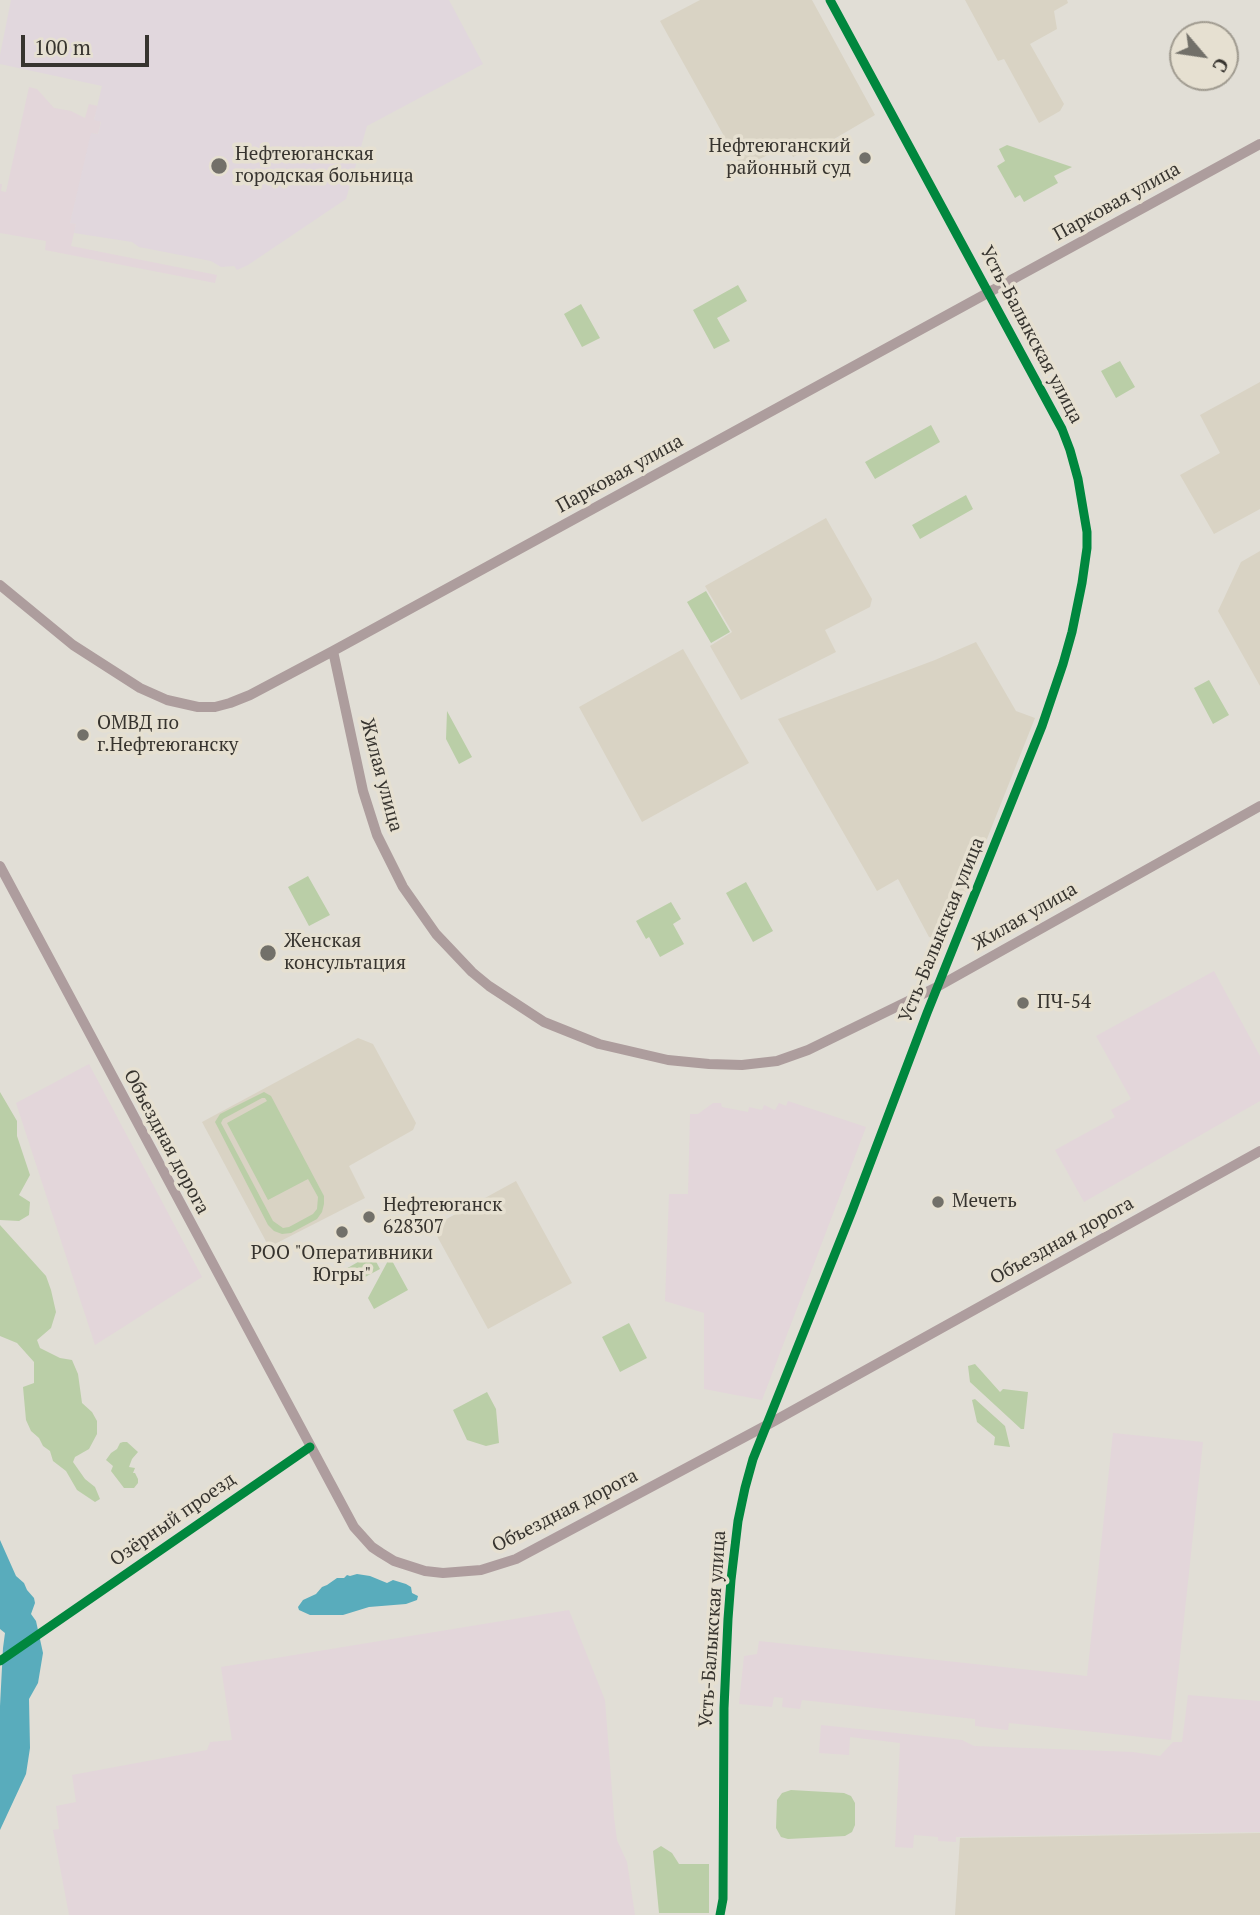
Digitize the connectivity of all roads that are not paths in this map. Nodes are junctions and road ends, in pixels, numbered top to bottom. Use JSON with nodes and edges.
{"nodes":[{"id":1,"x":830,"y":0,"type":"edge"},
{"id":2,"x":1260,"y":144,"type":"edge"},
{"id":3,"x":990,"y":293,"type":"junction"},
{"id":4,"x":0,"y":585,"type":"edge"},
{"id":5,"x":333,"y":651,"type":"junction"},
{"id":6,"x":1260,"y":806,"type":"edge"},
{"id":7,"x":0,"y":866,"type":"edge"},
{"id":8,"x":937,"y":987,"type":"junction"},
{"id":9,"x":1260,"y":1151,"type":"edge"},
{"id":10,"x":766,"y":1425,"type":"junction"},
{"id":11,"x":310,"y":1447,"type":"junction"},
{"id":12,"x":0,"y":1661,"type":"edge"},
{"id":13,"x":720,"y":1915,"type":"edge"}],
"edges":[{"from":1,"to":3,"type":"street","name":"Усть-Балыкская улица"},
{"from":2,"to":3,"type":"main road","name":"Парковая улица"},
{"from":3,"to":5,"type":"main road","name":"Парковая улица"},
{"from":3,"to":8,"type":"street","name":"Усть-Балыкская улица"},
{"from":4,"to":5,"type":"main road","name":"Парковая улица"},
{"from":5,"to":8,"type":"main road","name":"Жилая улица"},
{"from":6,"to":8,"type":"main road","name":"Жилая улица"},
{"from":7,"to":11,"type":"main road","name":"Объездная дорога"},
{"from":8,"to":10,"type":"street","name":"Усть-Балыкская улица"},
{"from":9,"to":10,"type":"main road","name":"Объездная дорога"},
{"from":10,"to":11,"type":"main road","name":"Объездная дорога"},
{"from":10,"to":13,"type":"street","name":"Усть-Балыкская улица"},
{"from":11,"to":12,"type":"street","name":"Озёрный проезд"}]}
